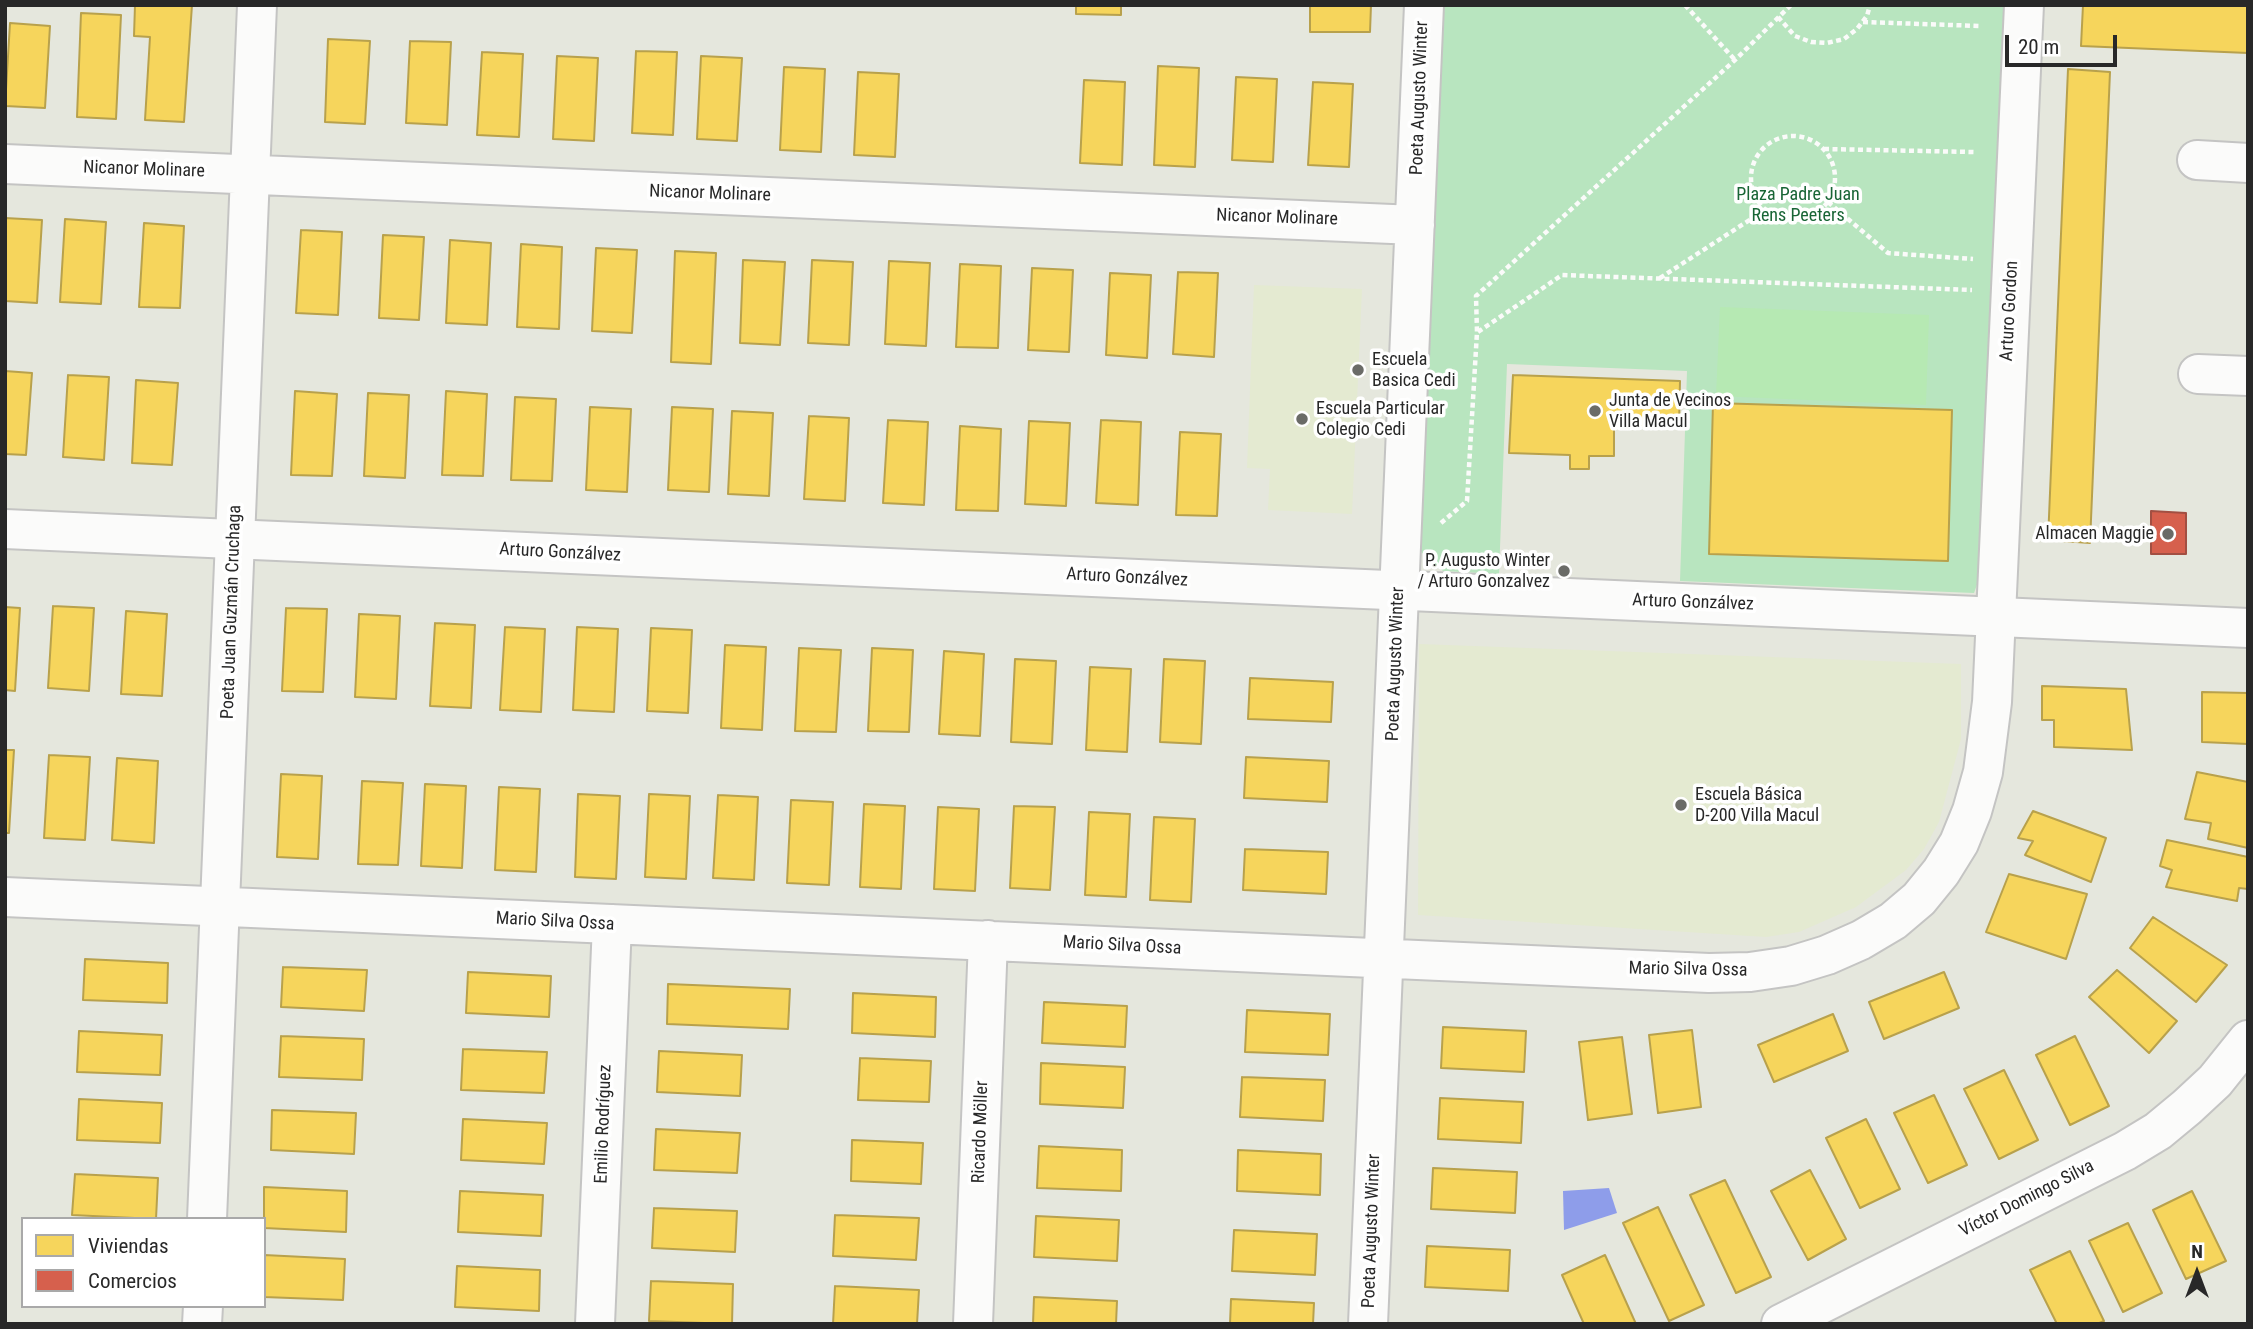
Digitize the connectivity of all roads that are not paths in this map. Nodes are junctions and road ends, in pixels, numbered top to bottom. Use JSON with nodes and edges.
{"nodes":[{"id":1,"x":257,"y":5,"type":"edge"},
{"id":2,"x":1424,"y":5,"type":"edge"},
{"id":3,"x":2024,"y":5,"type":"edge"},
{"id":4,"x":2197,"y":160,"type":"dead end"},
{"id":5,"x":2248,"y":163,"type":"edge"},
{"id":6,"x":5,"y":164,"type":"edge"},
{"id":7,"x":250,"y":174,"type":"junction"},
{"id":8,"x":1415,"y":225,"type":"junction"},
{"id":9,"x":2198,"y":374,"type":"dead end"},
{"id":10,"x":2248,"y":376,"type":"edge"},
{"id":11,"x":5,"y":529,"type":"edge"},
{"id":12,"x":234,"y":539,"type":"junction"},
{"id":13,"x":1399,"y":590,"type":"junction"},
{"id":14,"x":1996,"y":616,"type":"junction"},
{"id":15,"x":2248,"y":628,"type":"edge"},
{"id":16,"x":5,"y":897,"type":"edge"},
{"id":17,"x":221,"y":907,"type":"junction"},
{"id":18,"x":612,"y":924,"type":"junction"},
{"id":19,"x":988,"y":940,"type":"junction"},
{"id":20,"x":1384,"y":958,"type":"junction"},
{"id":21,"x":2248,"y":1040,"type":"edge"},
{"id":22,"x":207,"y":1217,"type":"edge"},
{"id":23,"x":596,"y":1324,"type":"edge"},
{"id":24,"x":974,"y":1324,"type":"edge"},
{"id":25,"x":1368,"y":1324,"type":"edge"},
{"id":26,"x":1781,"y":1324,"type":"edge"}],
"edges":[{"from":1,"to":7,"type":"street","name":"Poeta Juan Guzmán Cruchaga"},
{"from":2,"to":8,"type":"street","name":"Poeta Augusto Winter"},
{"from":3,"to":14,"type":"street","name":"Arturo Gordon"},
{"from":4,"to":5,"type":"street"},
{"from":6,"to":7,"type":"street","name":"Nicanor Molinare"},
{"from":7,"to":8,"type":"street","name":"Nicanor Molinare"},
{"from":7,"to":12,"type":"street","name":"Poeta Juan Guzmán Cruchaga"},
{"from":8,"to":13,"type":"street","name":"Poeta Augusto Winter"},
{"from":9,"to":10,"type":"street"},
{"from":11,"to":12,"type":"street","name":"Arturo Gonzálvez"},
{"from":12,"to":13,"type":"street","name":"Arturo Gonzálvez"},
{"from":12,"to":17,"type":"street","name":"Poeta Juan Guzmán Cruchaga"},
{"from":13,"to":14,"type":"street","name":"Arturo Gonzálvez"},
{"from":13,"to":20,"type":"street","name":"Poeta Augusto Winter"},
{"from":14,"to":15,"type":"street","name":"Arturo Gonzálvez"},
{"from":14,"to":20,"type":"street","name":"Mario Silva Ossa"},
{"from":16,"to":17,"type":"street","name":"Mario Silva Ossa"},
{"from":17,"to":18,"type":"street","name":"Mario Silva Ossa"},
{"from":17,"to":22,"type":"street","name":"Poeta Juan Guzmán Cruchaga"},
{"from":18,"to":19,"type":"street","name":"Mario Silva Ossa"},
{"from":18,"to":23,"type":"street","name":"Emilio Rodríguez"},
{"from":19,"to":20,"type":"street","name":"Mario Silva Ossa"},
{"from":19,"to":24,"type":"street","name":"Ricardo Möller"},
{"from":20,"to":25,"type":"street","name":"Poeta Augusto Winter"},
{"from":21,"to":26,"type":"street","name":"Víctor Domingo Silva"}]}
